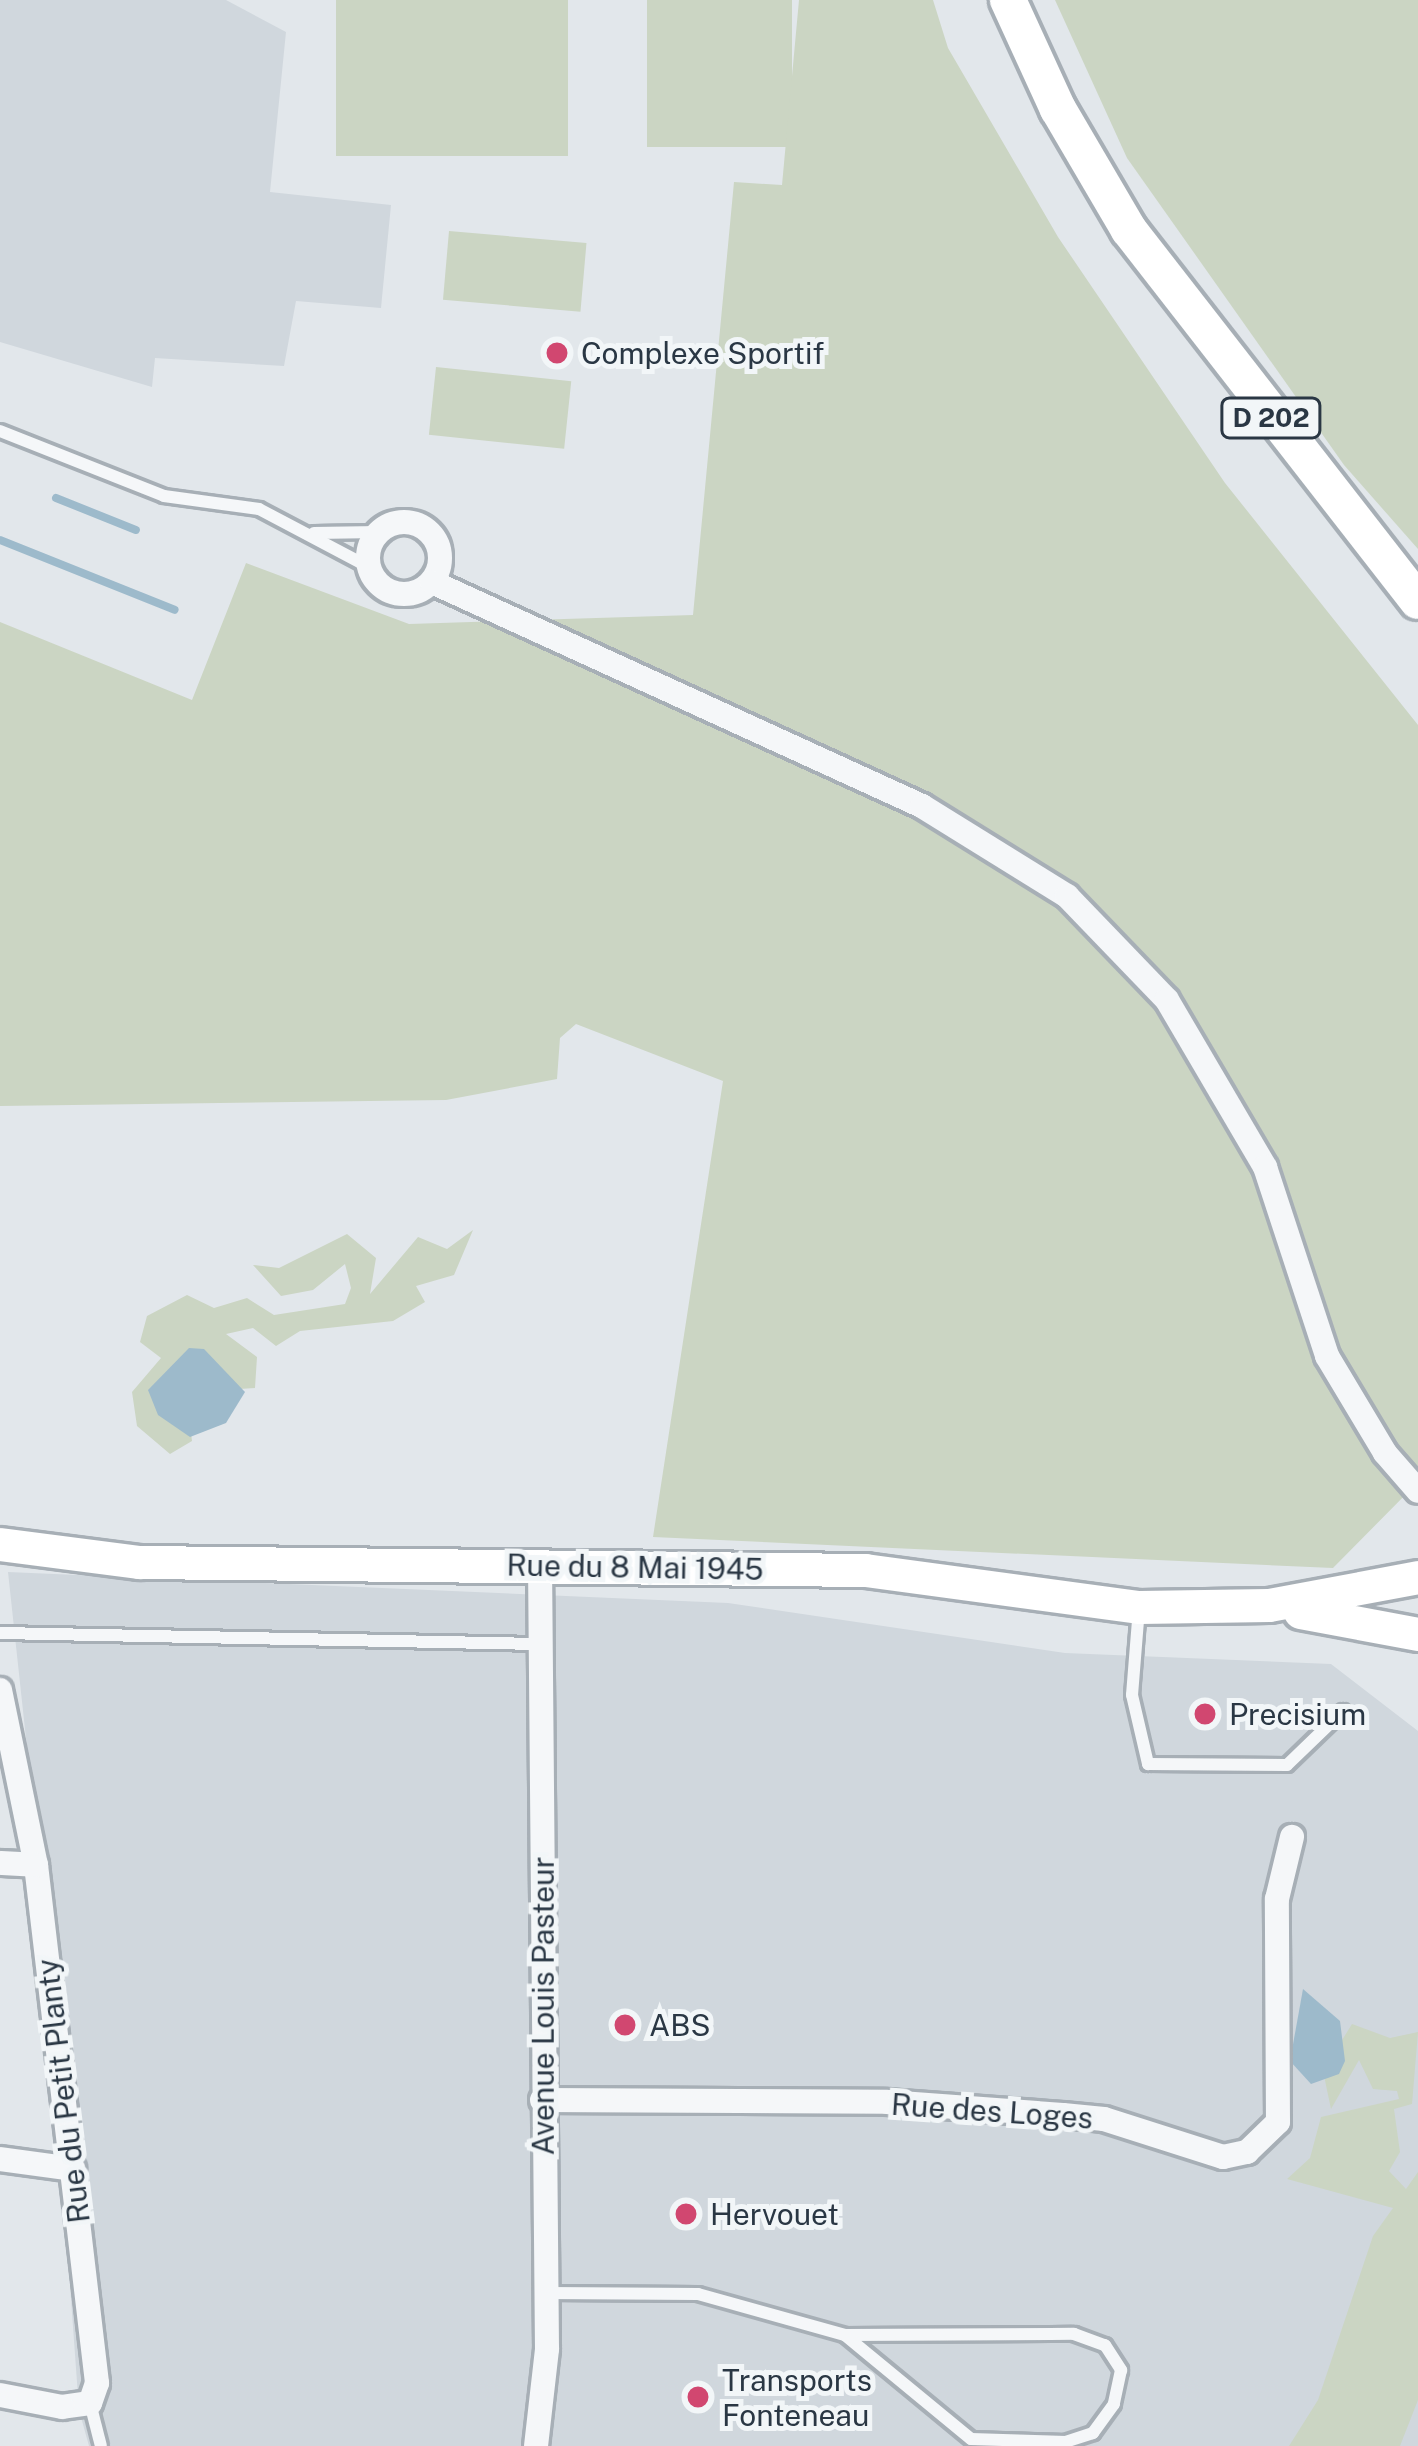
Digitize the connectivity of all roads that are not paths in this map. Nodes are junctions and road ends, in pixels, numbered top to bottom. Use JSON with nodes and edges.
{"nodes":[{"id":1,"x":1008,"y":0,"type":"edge"},
{"id":2,"x":0,"y":431,"type":"edge"},
{"id":3,"x":379,"y":532,"type":"junction"},
{"id":4,"x":314,"y":533,"type":"junction"},
{"id":5,"x":369,"y":567,"type":"junction"},
{"id":6,"x":432,"y":582,"type":"junction"},
{"id":7,"x":1418,"y":601,"type":"edge"},
{"id":8,"x":1418,"y":1491,"type":"edge"},
{"id":9,"x":0,"y":1544,"type":"edge"},
{"id":10,"x":540,"y":1565,"type":"junction"},
{"id":11,"x":1418,"y":1577,"type":"edge"},
{"id":12,"x":1269,"y":1605,"type":"junction"},
{"id":13,"x":1139,"y":1607,"type":"junction"},
{"id":14,"x":0,"y":1633,"type":"edge"},
{"id":15,"x":1418,"y":1634,"type":"edge"},
{"id":16,"x":541,"y":1644,"type":"junction"},
{"id":17,"x":0,"y":1690,"type":"edge"},
{"id":18,"x":1343,"y":1711,"type":"dead end"},
{"id":19,"x":1292,"y":1837,"type":"dead end"},
{"id":20,"x":0,"y":1863,"type":"edge"},
{"id":21,"x":36,"y":1865,"type":"junction"},
{"id":22,"x":542,"y":2100,"type":"junction"},
{"id":23,"x":0,"y":2159,"type":"edge"},
{"id":24,"x":73,"y":2168,"type":"junction"},
{"id":25,"x":547,"y":2293,"type":"junction"},
{"id":26,"x":845,"y":2335,"type":"junction"},
{"id":27,"x":0,"y":2395,"type":"edge"},
{"id":28,"x":90,"y":2403,"type":"junction"},
{"id":29,"x":101,"y":2446,"type":"edge"},
{"id":30,"x":536,"y":2446,"type":"edge"}],
"edges":[{"from":1,"to":7,"type":"main road","number":"D 202"},
{"from":2,"to":4,"type":"lane"},
{"from":3,"to":4,"type":"lane"},
{"from":3,"to":5,"type":"street"},
{"from":3,"to":6,"type":"street"},
{"from":4,"to":5,"type":"lane"},
{"from":5,"to":6,"type":"street"},
{"from":6,"to":8,"type":"street"},
{"from":9,"to":10,"type":"main road","name":"Rue du 8 Mai 1945"},
{"from":10,"to":13,"type":"main road","name":"Rue du 8 Mai 1945"},
{"from":10,"to":16,"type":"street","name":"Avenue Louis Pasteur"},
{"from":11,"to":12,"type":"main road"},
{"from":12,"to":13,"type":"main road","name":"Rue du 8 Mai 1945"},
{"from":12,"to":15,"type":"main road"},
{"from":13,"to":18,"type":"lane"},
{"from":14,"to":16,"type":"lane"},
{"from":16,"to":22,"type":"street","name":"Avenue Louis Pasteur"},
{"from":17,"to":21,"type":"street","name":"Rue du Petit Planty"},
{"from":19,"to":22,"type":"street","name":"Rue des Loges"},
{"from":20,"to":21,"type":"street"},
{"from":21,"to":24,"type":"street","name":"Rue du Petit Planty"},
{"from":22,"to":25,"type":"street","name":"Avenue Louis Pasteur"},
{"from":23,"to":24,"type":"street"},
{"from":24,"to":28,"type":"street","name":"Rue du Petit Planty"},
{"from":25,"to":26,"type":"lane"},
{"from":25,"to":30,"type":"street","name":"Avenue Louis Pasteur"},
{"from":26,"to":26,"type":"lane"},
{"from":27,"to":28,"type":"street"},
{"from":28,"to":29,"type":"lane"}]}
